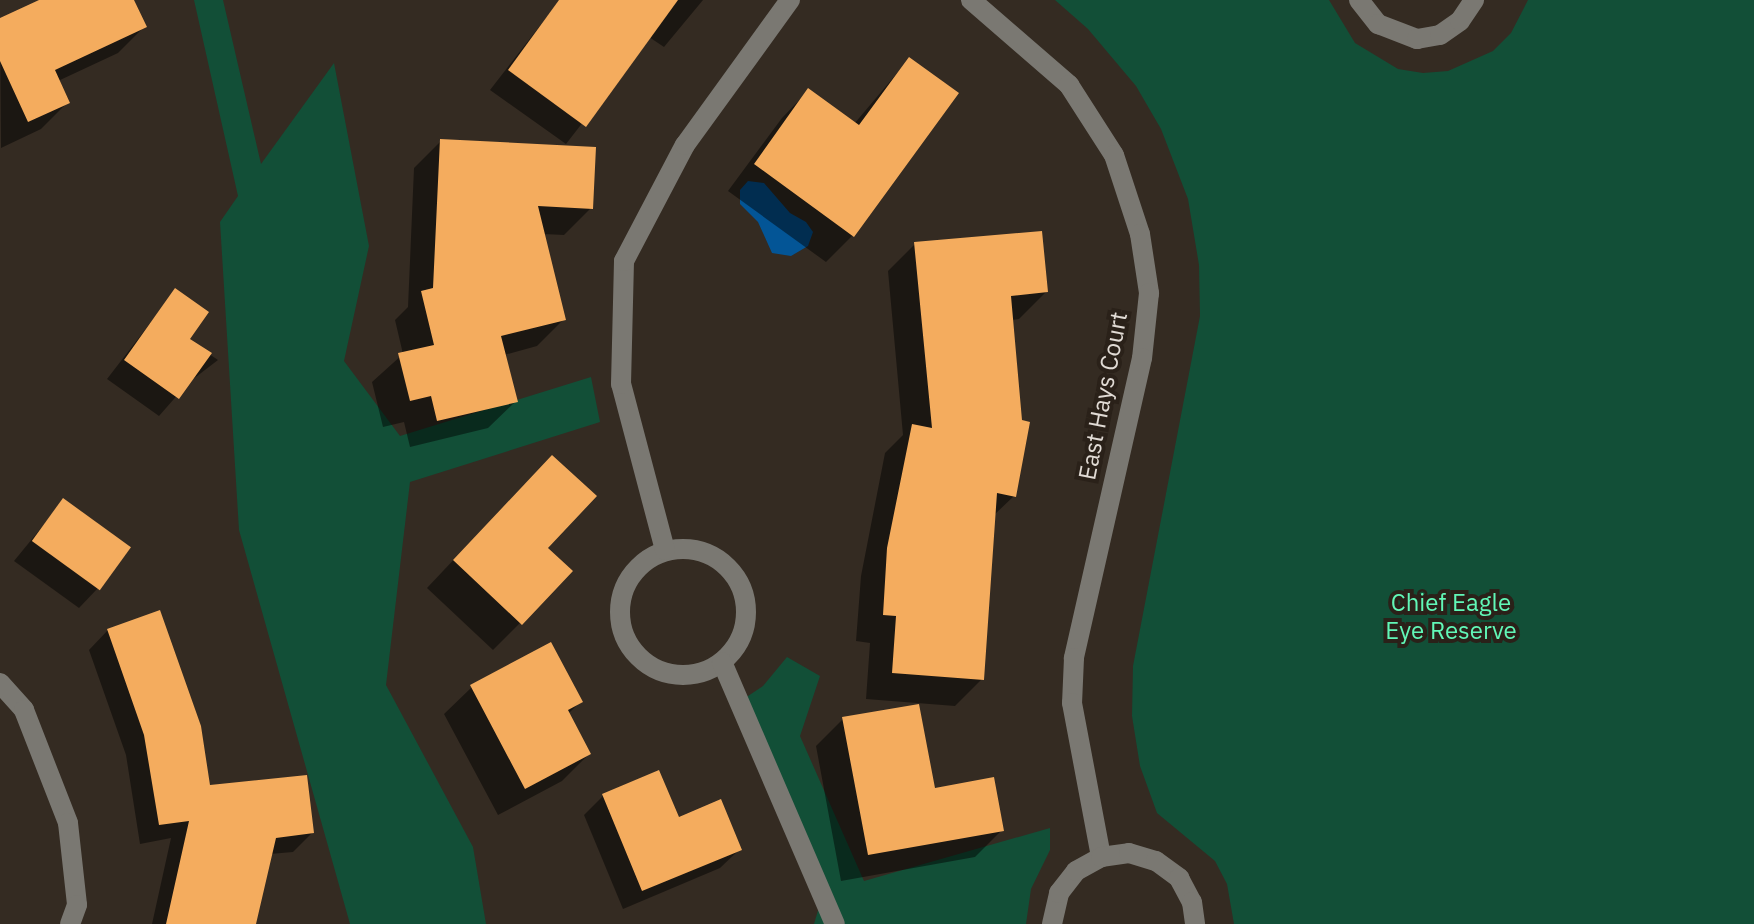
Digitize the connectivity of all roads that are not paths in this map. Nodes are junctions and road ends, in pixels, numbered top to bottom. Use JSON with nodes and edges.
{"nodes":[{"id":1,"x":790,"y":0,"type":"edge"},
{"id":2,"x":971,"y":0,"type":"edge"},
{"id":3,"x":1359,"y":0,"type":"edge"},
{"id":4,"x":1474,"y":0,"type":"edge"},
{"id":5,"x":665,"y":550,"type":"junction"},
{"id":6,"x":722,"y":662,"type":"junction"},
{"id":7,"x":0,"y":683,"type":"edge"},
{"id":8,"x":1101,"y":857,"type":"junction"},
{"id":9,"x":70,"y":924,"type":"edge"},
{"id":10,"x":835,"y":924,"type":"edge"},
{"id":11,"x":1052,"y":924,"type":"edge"},
{"id":12,"x":1195,"y":924,"type":"edge"}],
"edges":[{"from":1,"to":5,"type":"street"},
{"from":2,"to":8,"type":"street","name":"East Hays Court"},
{"from":3,"to":4,"type":"street"},
{"from":5,"to":6,"type":"street"},
{"from":5,"to":6,"type":"street"},
{"from":6,"to":10,"type":"street"},
{"from":7,"to":9,"type":"street"},
{"from":8,"to":11,"type":"street"},
{"from":8,"to":12,"type":"street"}]}
